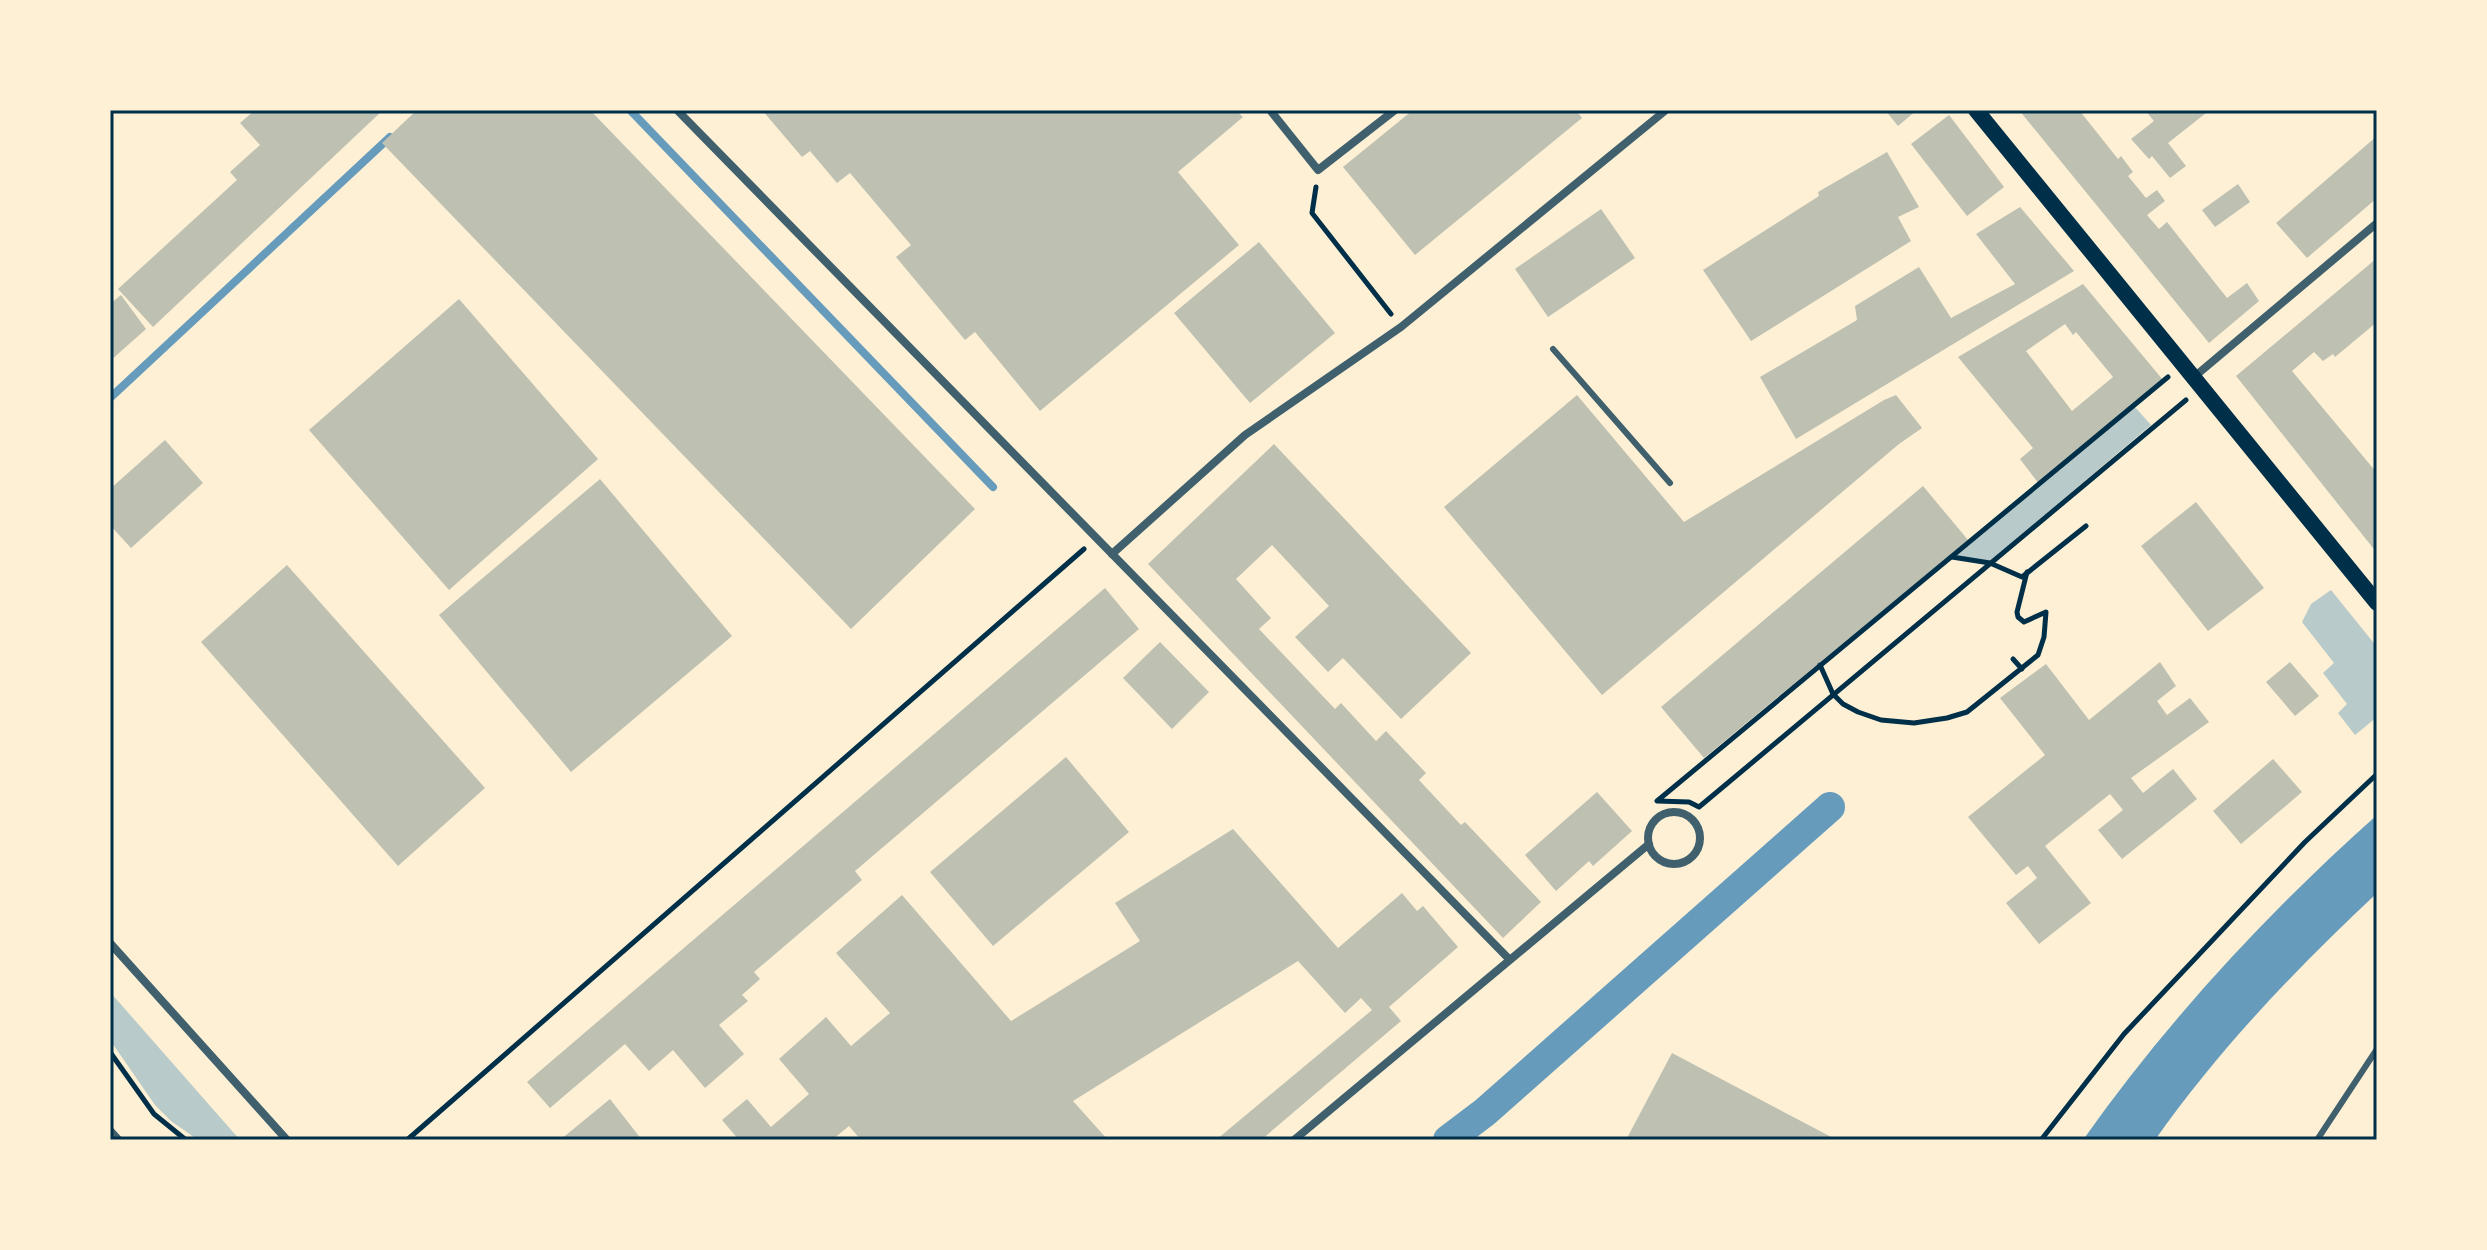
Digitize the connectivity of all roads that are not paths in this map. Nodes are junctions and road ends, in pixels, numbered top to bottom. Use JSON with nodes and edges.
{"nodes":[{"id":1,"x":677,"y":110,"type":"edge"},
{"id":2,"x":1270,"y":110,"type":"edge"},
{"id":3,"x":1395,"y":110,"type":"edge"},
{"id":4,"x":1666,"y":110,"type":"edge"},
{"id":5,"x":1976,"y":110,"type":"edge"},
{"id":6,"x":2377,"y":223,"type":"edge"},
{"id":7,"x":1553,"y":349,"type":"dead end"},
{"id":8,"x":2194,"y":377,"type":"junction"},
{"id":9,"x":1670,"y":483,"type":"dead end"},
{"id":10,"x":1112,"y":554,"type":"junction"},
{"id":11,"x":2377,"y":603,"type":"edge"},
{"id":12,"x":1649,"y":844,"type":"junction"},
{"id":13,"x":110,"y":943,"type":"edge"},
{"id":14,"x":1509,"y":959,"type":"junction"},
{"id":15,"x":2377,"y":1049,"type":"edge"},
{"id":16,"x":110,"y":1129,"type":"edge"},
{"id":17,"x":120,"y":1140,"type":"edge"},
{"id":18,"x":287,"y":1140,"type":"edge"},
{"id":19,"x":1294,"y":1140,"type":"edge"},
{"id":20,"x":2317,"y":1140,"type":"edge"}],
"edges":[{"from":1,"to":10,"type":"street"},
{"from":2,"to":3,"type":"street"},
{"from":4,"to":10,"type":"street"},
{"from":5,"to":8,"type":"main road"},
{"from":6,"to":8,"type":"street"},
{"from":7,"to":9,"type":"lane"},
{"from":8,"to":11,"type":"main road"},
{"from":10,"to":14,"type":"street"},
{"from":12,"to":12,"type":"street"},
{"from":12,"to":14,"type":"street"},
{"from":13,"to":18,"type":"street"},
{"from":14,"to":19,"type":"street"},
{"from":15,"to":20,"type":"lane"},
{"from":16,"to":17,"type":"lane"}]}
